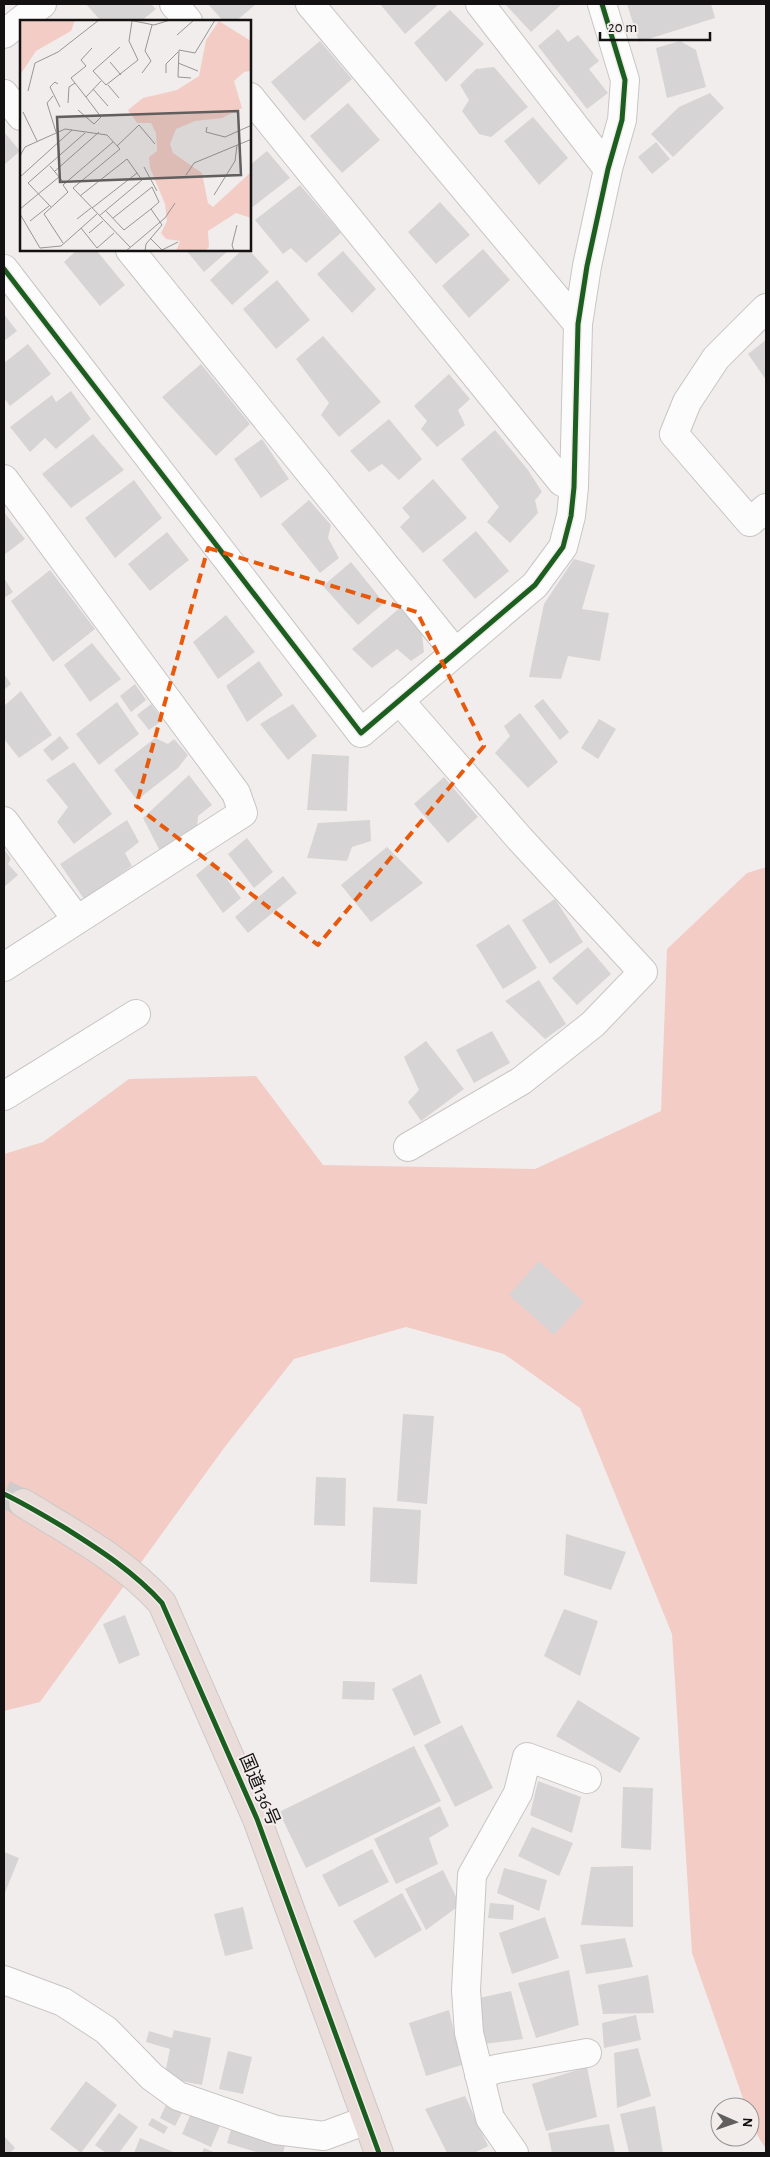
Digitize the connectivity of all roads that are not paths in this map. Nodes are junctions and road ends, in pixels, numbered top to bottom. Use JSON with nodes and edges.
{"nodes":[{"id":1,"x":42,"y":4,"type":"edge"},
{"id":2,"x":174,"y":4,"type":"edge"},
{"id":3,"x":310,"y":4,"type":"edge"},
{"id":4,"x":480,"y":4,"type":"edge"},
{"id":5,"x":602,"y":4,"type":"edge"},
{"id":6,"x":22,"y":20,"type":"edge"},
{"id":7,"x":187,"y":20,"type":"edge"},
{"id":8,"x":20,"y":21,"type":"edge"},
{"id":9,"x":4,"y":34,"type":"edge"},
{"id":10,"x":4,"y":94,"type":"edge"},
{"id":11,"x":251,"y":98,"type":"edge"},
{"id":12,"x":20,"y":115,"type":"edge"},
{"id":13,"x":608,"y":169,"type":"junction"},
{"id":14,"x":131,"y":251,"type":"edge"},
{"id":15,"x":4,"y":269,"type":"edge"},
{"id":16,"x":766,"y":308,"type":"edge"},
{"id":17,"x":578,"y":324,"type":"junction"},
{"id":18,"x":4,"y":479,"type":"edge"},
{"id":19,"x":574,"y":486,"type":"junction"},
{"id":20,"x":766,"y":508,"type":"edge"},
{"id":21,"x":455,"y":652,"type":"junction"},
{"id":22,"x":399,"y":700,"type":"junction"},
{"id":23,"x":4,"y":821,"type":"edge"},
{"id":24,"x":77,"y":920,"type":"junction"},
{"id":25,"x":4,"y":967,"type":"edge"},
{"id":26,"x":136,"y":1014,"type":"dead end"},
{"id":27,"x":4,"y":1096,"type":"edge"},
{"id":28,"x":408,"y":1147,"type":"dead end"},
{"id":29,"x":23,"y":1503,"type":"tunnel mouth"},
{"id":30,"x":587,"y":1779,"type":"dead end"},
{"id":31,"x":4,"y":1980,"type":"edge"},
{"id":32,"x":587,"y":2053,"type":"dead end"},
{"id":33,"x":479,"y":2075,"type":"junction"},
{"id":34,"x":367,"y":2120,"type":"junction"},
{"id":35,"x":379,"y":2153,"type":"edge"},
{"id":36,"x":514,"y":2153,"type":"edge"}],
"edges":[{"from":1,"to":6,"type":"street"},
{"from":2,"to":7,"type":"street"},
{"from":3,"to":17,"type":"street"},
{"from":4,"to":13,"type":"street"},
{"from":5,"to":13,"type":"street"},
{"from":8,"to":9,"type":"street"},
{"from":10,"to":12,"type":"street"},
{"from":11,"to":19,"type":"street"},
{"from":13,"to":17,"type":"street"},
{"from":14,"to":21,"type":"street"},
{"from":15,"to":22,"type":"street"},
{"from":16,"to":20,"type":"street"},
{"from":17,"to":19,"type":"street"},
{"from":18,"to":24,"type":"street"},
{"from":19,"to":21,"type":"street"},
{"from":21,"to":22,"type":"street"},
{"from":22,"to":28,"type":"street"},
{"from":23,"to":24,"type":"street"},
{"from":24,"to":25,"type":"street"},
{"from":26,"to":27,"type":"street"},
{"from":29,"to":34,"type":"highway","name":"国道136号"},
{"from":30,"to":33,"type":"street"},
{"from":31,"to":34,"type":"street"},
{"from":32,"to":33,"type":"street"},
{"from":33,"to":36,"type":"street"},
{"from":34,"to":35,"type":"highway","name":"国道136号"}]}
